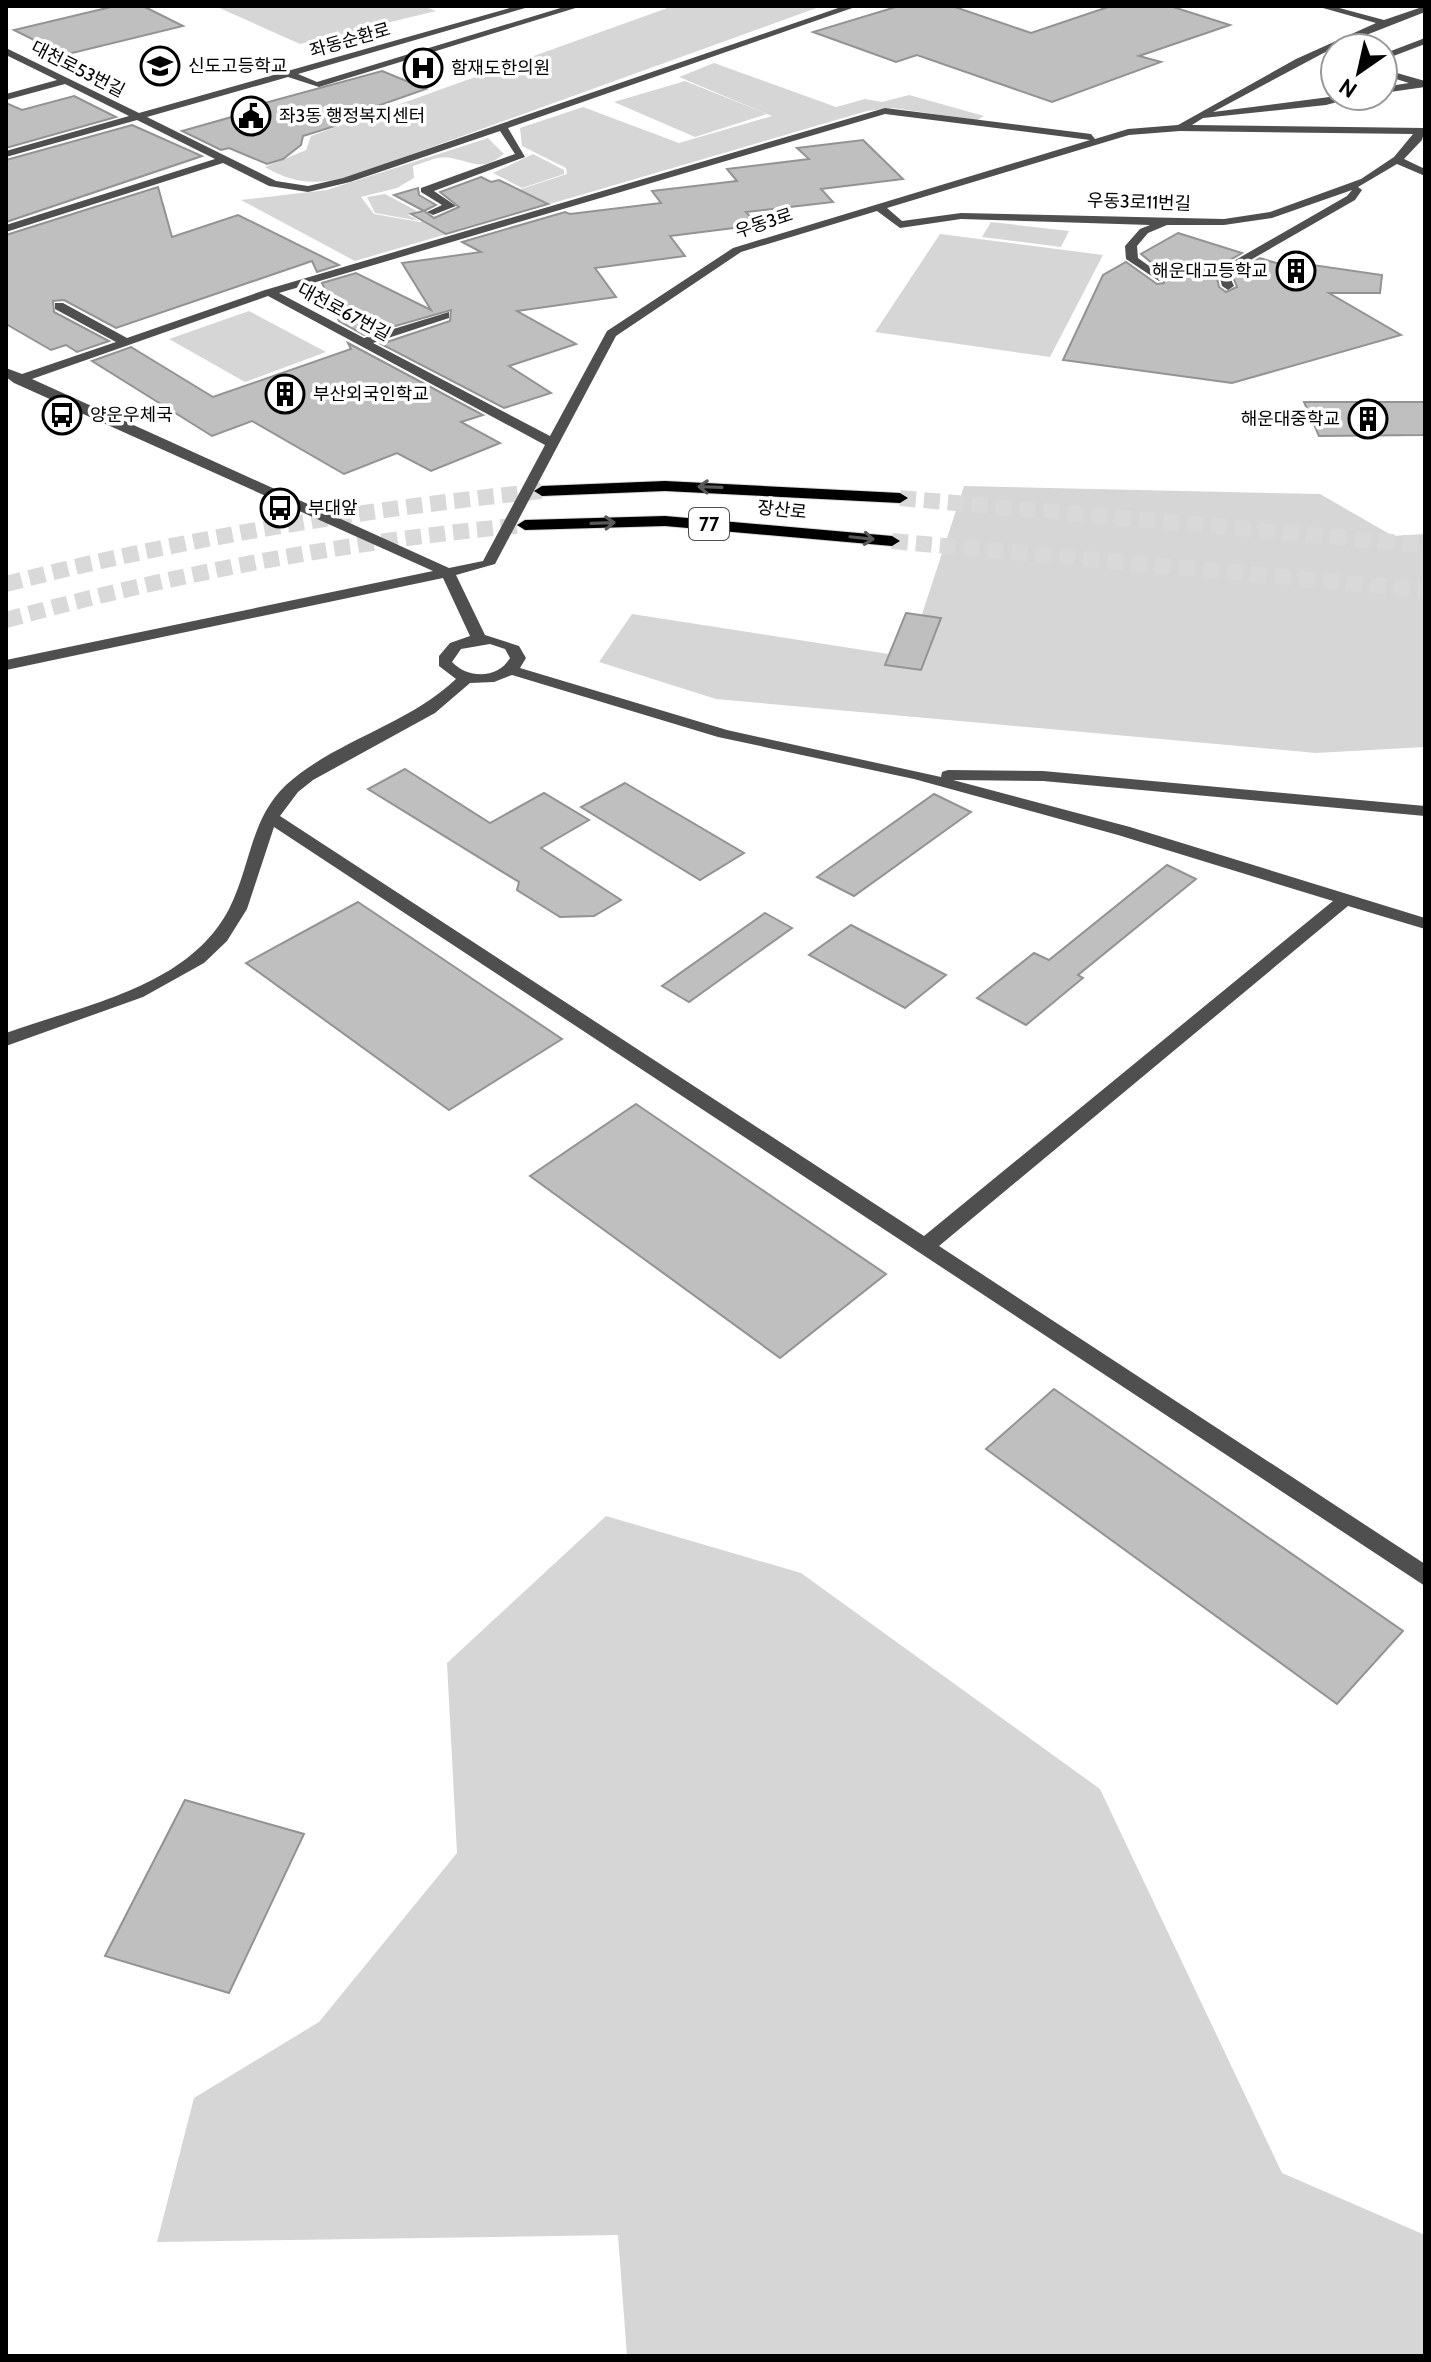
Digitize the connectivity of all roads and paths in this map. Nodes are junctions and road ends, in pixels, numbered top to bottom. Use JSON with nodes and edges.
{"nodes":[{"id":1,"x":527,"y":6,"type":"edge"},
{"id":2,"x":577,"y":6,"type":"edge"},
{"id":3,"x":853,"y":6,"type":"edge"},
{"id":4,"x":1321,"y":6,"type":"edge"},
{"id":5,"x":1425,"y":9,"type":"edge"},
{"id":6,"x":1385,"y":23,"type":"junction"},
{"id":7,"x":1425,"y":41,"type":"edge"},
{"id":8,"x":6,"y":51,"type":"edge"},
{"id":9,"x":1399,"y":51,"type":"edge"},
{"id":10,"x":290,"y":74,"type":"junction"},
{"id":11,"x":1399,"y":77,"type":"edge"},
{"id":12,"x":65,"y":81,"type":"junction"},
{"id":13,"x":1424,"y":85,"type":"edge"},
{"id":14,"x":1399,"y":88,"type":"edge"},
{"id":15,"x":6,"y":97,"type":"edge"},
{"id":16,"x":1319,"y":103,"type":"edge"},
{"id":17,"x":136,"y":117,"type":"junction"},
{"id":18,"x":1198,"y":117,"type":"junction"},
{"id":19,"x":502,"y":126,"type":"junction"},
{"id":20,"x":1180,"y":128,"type":"junction"},
{"id":21,"x":1422,"y":131,"type":"edge"},
{"id":22,"x":1100,"y":138,"type":"junction"},
{"id":23,"x":6,"y":154,"type":"edge"},
{"id":24,"x":223,"y":160,"type":"junction"},
{"id":25,"x":1396,"y":160,"type":"junction"},
{"id":26,"x":1425,"y":173,"type":"edge"},
{"id":27,"x":1365,"y":181,"type":"junction"},
{"id":28,"x":877,"y":206,"type":"junction"},
{"id":29,"x":433,"y":212,"type":"dead end"},
{"id":30,"x":1166,"y":222,"type":"junction"},
{"id":31,"x":6,"y":229,"type":"edge"},
{"id":32,"x":1159,"y":278,"type":"dead end"},
{"id":33,"x":1228,"y":286,"type":"dead end"},
{"id":34,"x":269,"y":292,"type":"junction"},
{"id":35,"x":59,"y":306,"type":"dead end"},
{"id":36,"x":445,"y":315,"type":"dead end"},
{"id":37,"x":126,"y":342,"type":"junction"},
{"id":38,"x":363,"y":342,"type":"junction"},
{"id":39,"x":12,"y":376,"type":"edge"},
{"id":40,"x":552,"y":443,"type":"junction"},
{"id":41,"x":542,"y":491,"type":"tunnel mouth"},
{"id":42,"x":900,"y":498,"type":"tunnel mouth"},
{"id":43,"x":525,"y":525,"type":"tunnel mouth"},
{"id":44,"x":892,"y":541,"type":"tunnel mouth"},
{"id":45,"x":447,"y":572,"type":"junction"},
{"id":46,"x":479,"y":639,"type":"junction"},
{"id":47,"x":6,"y":665,"type":"edge"},
{"id":48,"x":510,"y":670,"type":"junction"},
{"id":49,"x":466,"y":678,"type":"junction"},
{"id":50,"x":916,"y":775,"type":"junction"},
{"id":51,"x":1425,"y":811,"type":"edge"},
{"id":52,"x":269,"y":816,"type":"junction"},
{"id":53,"x":1346,"y":899,"type":"junction"},
{"id":54,"x":1425,"y":924,"type":"edge"},
{"id":55,"x":6,"y":1040,"type":"edge"},
{"id":56,"x":924,"y":1247,"type":"junction"},
{"id":57,"x":1425,"y":1576,"type":"edge"}],
"edges":[{"from":1,"to":10,"type":"street","name":"좌동순환로"},
{"from":2,"to":10,"type":"street"},
{"from":3,"to":19,"type":"street"},
{"from":4,"to":6,"type":"street"},
{"from":5,"to":6,"type":"street","name":"우동3로"},
{"from":6,"to":18,"type":"street","name":"우동3로"},
{"from":7,"to":9,"type":"street"},
{"from":8,"to":12,"type":"street","name":"대천로53번길"},
{"from":10,"to":17,"type":"street","name":"좌동순환로"},
{"from":11,"to":13,"type":"street"},
{"from":12,"to":15,"type":"street"},
{"from":12,"to":17,"type":"street","name":"대천로53번길"},
{"from":13,"to":14,"type":"street"},
{"from":16,"to":18,"type":"street","name":"우동3로"},
{"from":17,"to":23,"type":"street","name":"좌동순환로"},
{"from":17,"to":24,"type":"street"},
{"from":18,"to":20,"type":"street","name":"우동3로"},
{"from":19,"to":24,"type":"street"},
{"from":19,"to":29,"type":"street"},
{"from":20,"to":21,"type":"street","name":"우동3로11번길"},
{"from":20,"to":22,"type":"street","name":"우동3로"},
{"from":21,"to":25,"type":"street","name":"우동3로11번길"},
{"from":22,"to":28,"type":"street","name":"우동3로"},
{"from":22,"to":34,"type":"street"},
{"from":24,"to":31,"type":"street"},
{"from":25,"to":26,"type":"street"},
{"from":25,"to":27,"type":"street","name":"우동3로11번길"},
{"from":27,"to":30,"type":"street","name":"우동3로11번길"},
{"from":27,"to":33,"type":"street"},
{"from":28,"to":30,"type":"street","name":"우동3로11번길"},
{"from":28,"to":40,"type":"street","name":"우동3로"},
{"from":30,"to":32,"type":"street"},
{"from":34,"to":37,"type":"street","name":"대천로67번길"},
{"from":34,"to":38,"type":"street","name":"대천로67번길"},
{"from":35,"to":37,"type":"street"},
{"from":36,"to":38,"type":"street"},
{"from":37,"to":39,"type":"street","name":"대천로67번길"},
{"from":38,"to":40,"type":"street","name":"대천로67번길"},
{"from":39,"to":45,"type":"street","name":"대천로67번길"},
{"from":40,"to":45,"type":"street","name":"우동3로"},
{"from":42,"to":41,"type":"highway","name":"장산로","number":"77","one_way":true},
{"from":43,"to":44,"type":"highway","name":"장산로","number":"77","one_way":true},
{"from":45,"to":46,"type":"street"},
{"from":45,"to":47,"type":"street"},
{"from":46,"to":48,"type":"street"},
{"from":46,"to":49,"type":"street"},
{"from":48,"to":49,"type":"street"},
{"from":48,"to":50,"type":"street"},
{"from":49,"to":52,"type":"street"},
{"from":50,"to":51,"type":"street"},
{"from":50,"to":53,"type":"street"},
{"from":52,"to":55,"type":"street"},
{"from":52,"to":56,"type":"street"},
{"from":53,"to":54,"type":"street"},
{"from":53,"to":56,"type":"street"},
{"from":56,"to":57,"type":"street"}]}
